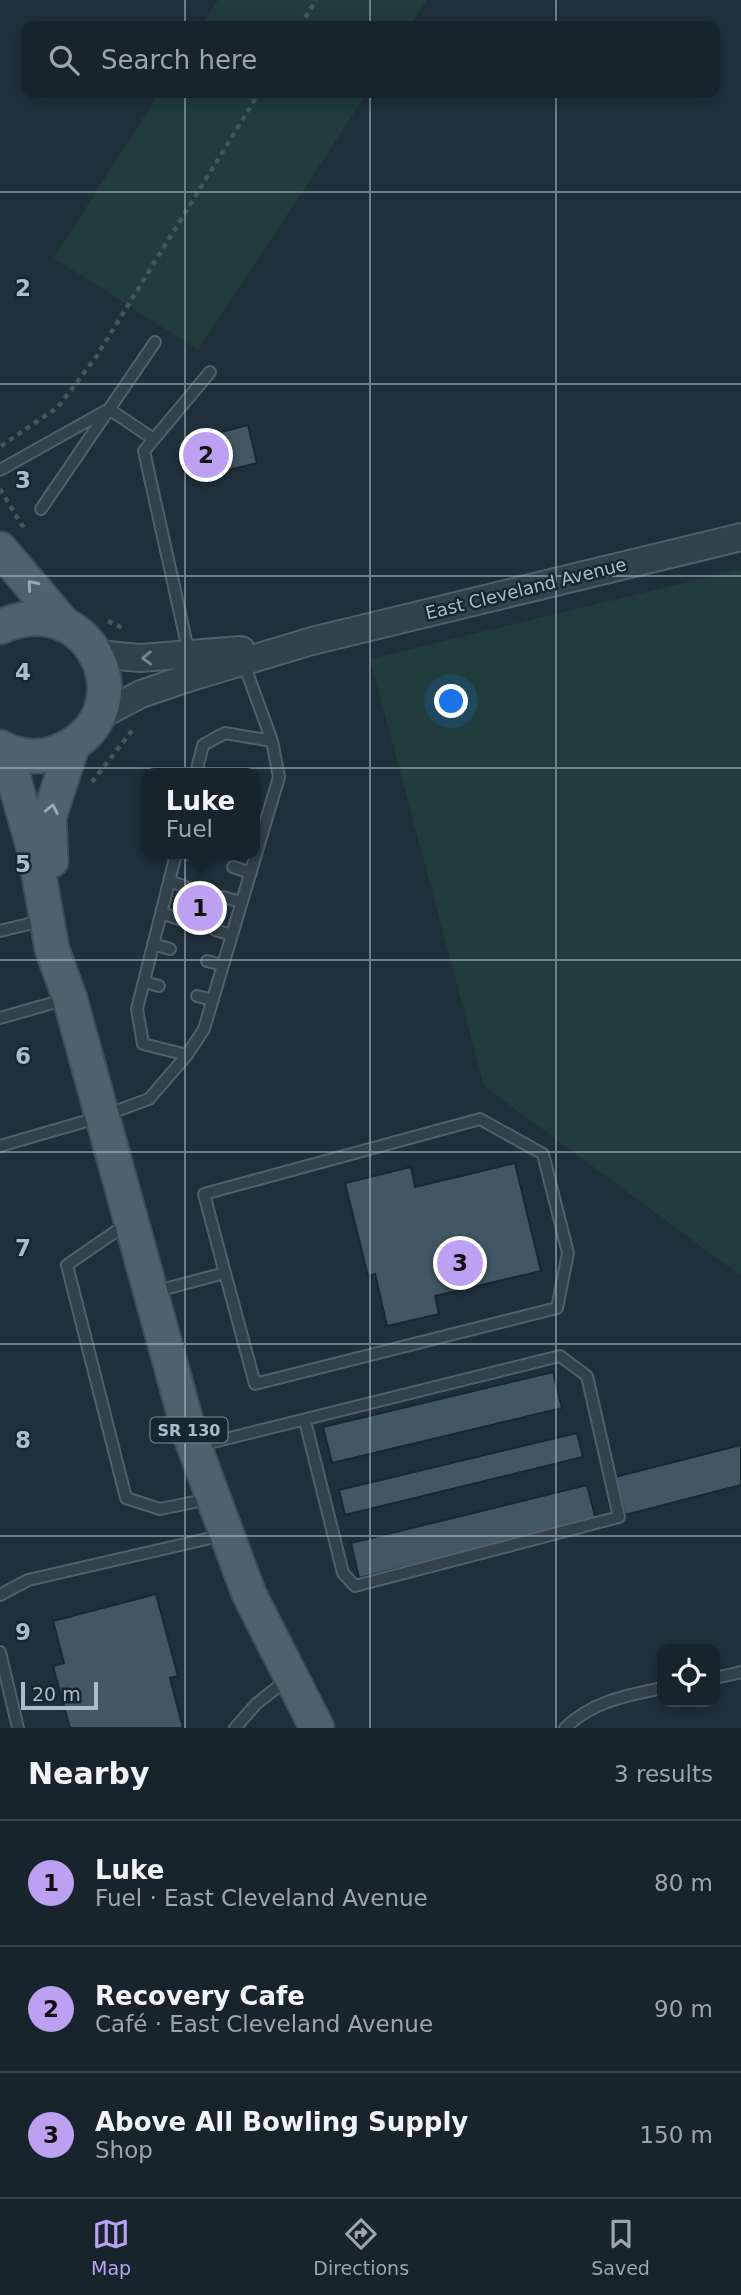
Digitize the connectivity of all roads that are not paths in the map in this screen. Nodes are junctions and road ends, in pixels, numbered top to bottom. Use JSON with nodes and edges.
{"nodes":[{"id":1,"x":155,"y":342,"type":"dead end"},
{"id":2,"x":210,"y":372,"type":"dead end"},
{"id":3,"x":109,"y":408,"type":"junction"},
{"id":4,"x":152,"y":439,"type":"junction"},
{"id":5,"x":0,"y":470,"type":"edge"},
{"id":6,"x":41,"y":509,"type":"dead end"},
{"id":7,"x":741,"y":537,"type":"edge"},
{"id":8,"x":0,"y":549,"type":"edge"},
{"id":9,"x":63,"y":623,"type":"junction"},
{"id":10,"x":0,"y":627,"type":"edge"},
{"id":11,"x":312,"y":641,"type":"junction"},
{"id":12,"x":97,"y":654,"type":"junction"},
{"id":13,"x":190,"y":656,"type":"junction"},
{"id":14,"x":244,"y":664,"type":"junction"},
{"id":15,"x":99,"y":716,"type":"junction"},
{"id":16,"x":272,"y":741,"type":"junction"},
{"id":17,"x":72,"y":747,"type":"junction"},
{"id":18,"x":3,"y":749,"type":"edge"},
{"id":19,"x":197,"y":768,"type":"edge"},
{"id":20,"x":260,"y":842,"type":"edge"},
{"id":21,"x":175,"y":859,"type":"edge"},
{"id":22,"x":255,"y":859,"type":"edge"},
{"id":23,"x":233,"y":867,"type":"dead end"},
{"id":24,"x":251,"y":873,"type":"junction"},
{"id":25,"x":169,"y":881,"type":"junction"},
{"id":26,"x":186,"y":887,"type":"dead end"},
{"id":27,"x":223,"y":897,"type":"dead end"},
{"id":28,"x":242,"y":902,"type":"junction"},
{"id":29,"x":160,"y":914,"type":"junction"},
{"id":30,"x":179,"y":919,"type":"dead end"},
{"id":31,"x":45,"y":920,"type":"junction"},
{"id":32,"x":215,"y":930,"type":"dead end"},
{"id":33,"x":0,"y":931,"type":"edge"},
{"id":34,"x":232,"y":935,"type":"junction"},
{"id":35,"x":153,"y":944,"type":"junction"},
{"id":36,"x":170,"y":949,"type":"dead end"},
{"id":37,"x":207,"y":961,"type":"dead end"},
{"id":38,"x":223,"y":965,"type":"junction"},
{"id":39,"x":144,"y":982,"type":"junction"},
{"id":40,"x":159,"y":986,"type":"dead end"},
{"id":41,"x":197,"y":996,"type":"dead end"},
{"id":42,"x":70,"y":999,"type":"junction"},
{"id":43,"x":213,"y":1000,"type":"junction"},
{"id":44,"x":0,"y":1018,"type":"edge"},
{"id":45,"x":187,"y":1055,"type":"junction"},
{"id":46,"x":100,"y":1117,"type":"junction"},
{"id":47,"x":0,"y":1146,"type":"edge"},
{"id":48,"x":130,"y":1222,"type":"junction"},
{"id":49,"x":225,"y":1273,"type":"junction"},
{"id":50,"x":150,"y":1293,"type":"junction"},
{"id":51,"x":305,"y":1421,"type":"junction"},
{"id":52,"x":194,"y":1447,"type":"junction"},
{"id":53,"x":213,"y":1498,"type":"junction"},
{"id":54,"x":226,"y":1534,"type":"junction"},
{"id":55,"x":0,"y":1595,"type":"edge"},
{"id":56,"x":0,"y":1652,"type":"edge"},
{"id":57,"x":741,"y":1672,"type":"edge"},
{"id":58,"x":291,"y":1677,"type":"junction"},
{"id":59,"x":720,"y":1677,"type":"edge"},
{"id":60,"x":657,"y":1689,"type":"edge"},
{"id":61,"x":18,"y":1728,"type":"edge"},
{"id":62,"x":235,"y":1728,"type":"edge"},
{"id":63,"x":317,"y":1728,"type":"edge"},
{"id":64,"x":565,"y":1728,"type":"edge"}],
"edges":[{"from":1,"to":3,"type":"lane"},
{"from":2,"to":4,"type":"lane"},
{"from":3,"to":4,"type":"lane"},
{"from":3,"to":5,"type":"lane"},
{"from":3,"to":6,"type":"lane"},
{"from":4,"to":13,"type":"lane"},
{"from":7,"to":11,"type":"street","name":"East Cleveland Avenue"},
{"from":9,"to":8,"type":"main road","one_way":true},
{"from":9,"to":10,"type":"main road"},
{"from":9,"to":12,"type":"main road"},
{"from":11,"to":13,"type":"street","name":"East Cleveland Avenue"},
{"from":11,"to":14,"type":"street","name":"East Cleveland Avenue"},
{"from":13,"to":12,"type":"street","name":"East Cleveland Avenue","one_way":true},
{"from":12,"to":15,"type":"main road"},
{"from":14,"to":15,"type":"street","name":"East Cleveland Avenue"},
{"from":14,"to":16,"type":"lane"},
{"from":15,"to":17,"type":"main road"},
{"from":16,"to":19,"type":"lane"},
{"from":16,"to":20,"type":"lane"},
{"from":17,"to":18,"type":"main road"},
{"from":42,"to":17,"type":"main road","one_way":true},
{"from":18,"to":31,"type":"main road"},
{"from":21,"to":25,"type":"lane"},
{"from":22,"to":24,"type":"lane"},
{"from":23,"to":24,"type":"lane"},
{"from":24,"to":28,"type":"lane"},
{"from":25,"to":26,"type":"lane"},
{"from":25,"to":29,"type":"lane"},
{"from":27,"to":28,"type":"lane"},
{"from":28,"to":34,"type":"lane"},
{"from":29,"to":30,"type":"lane"},
{"from":29,"to":35,"type":"lane"},
{"from":31,"to":33,"type":"lane"},
{"from":31,"to":42,"type":"main road"},
{"from":32,"to":34,"type":"lane"},
{"from":34,"to":38,"type":"lane"},
{"from":35,"to":36,"type":"lane"},
{"from":35,"to":39,"type":"lane"},
{"from":37,"to":38,"type":"lane"},
{"from":38,"to":43,"type":"lane"},
{"from":39,"to":40,"type":"lane"},
{"from":39,"to":45,"type":"lane"},
{"from":41,"to":43,"type":"lane"},
{"from":42,"to":44,"type":"lane"},
{"from":42,"to":46,"type":"main road","number":"SR 130"},
{"from":43,"to":45,"type":"lane"},
{"from":45,"to":46,"type":"lane"},
{"from":46,"to":47,"type":"lane"},
{"from":46,"to":48,"type":"main road","number":"SR 130"},
{"from":48,"to":50,"type":"main road","number":"SR 130"},
{"from":48,"to":53,"type":"lane"},
{"from":49,"to":49,"type":"lane"},
{"from":49,"to":50,"type":"lane"},
{"from":50,"to":52,"type":"main road","number":"SR 130"},
{"from":51,"to":51,"type":"lane"},
{"from":51,"to":52,"type":"lane"},
{"from":52,"to":53,"type":"main road","number":"SR 130"},
{"from":53,"to":54,"type":"main road","number":"SR 130"},
{"from":54,"to":55,"type":"lane"},
{"from":54,"to":58,"type":"main road","number":"SR 130"},
{"from":56,"to":61,"type":"lane"},
{"from":57,"to":59,"type":"lane"},
{"from":58,"to":62,"type":"lane"},
{"from":58,"to":63,"type":"main road","number":"SR 130"},
{"from":60,"to":64,"type":"lane"}]}
